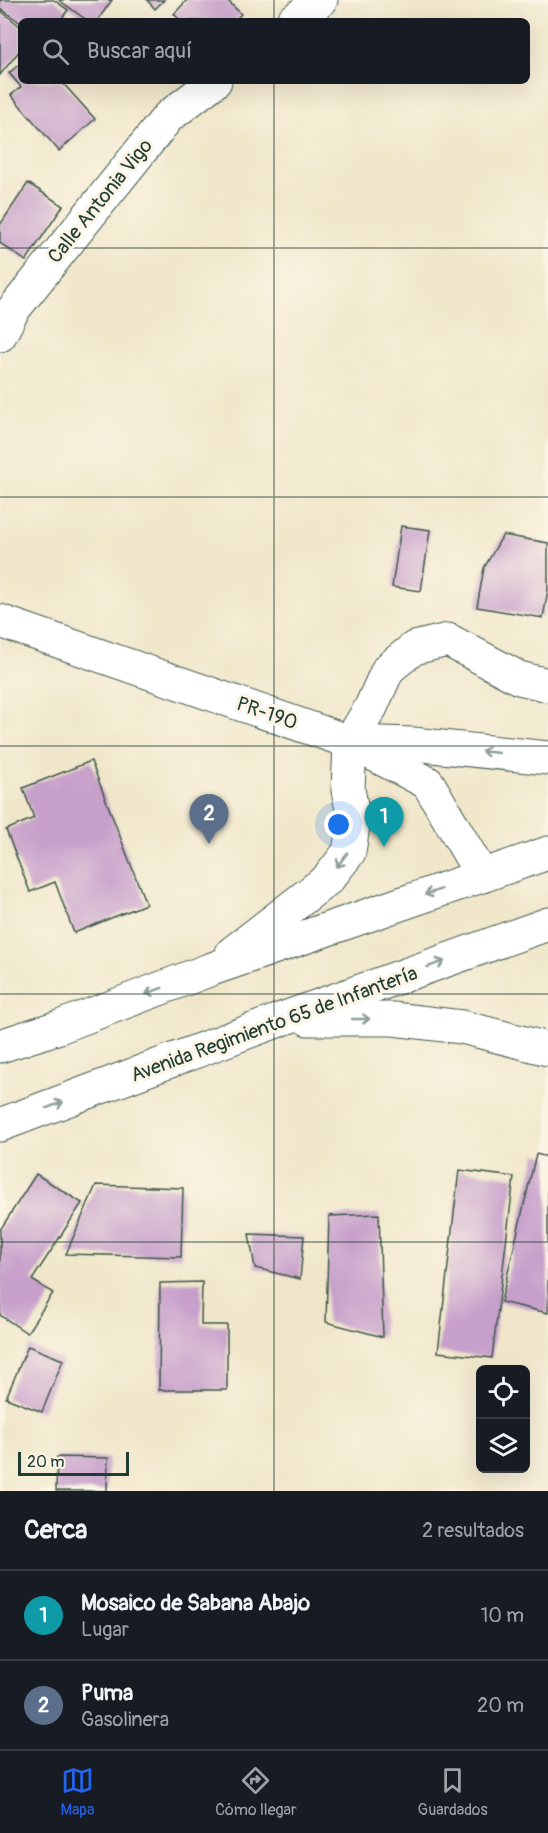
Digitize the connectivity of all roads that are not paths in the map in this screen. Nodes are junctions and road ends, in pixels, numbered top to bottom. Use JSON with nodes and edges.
{"nodes":[{"id":1,"x":321,"y":0,"type":"edge"},
{"id":2,"x":297,"y":18,"type":"edge"},
{"id":3,"x":211,"y":84,"type":"edge"},
{"id":4,"x":0,"y":335,"type":"edge"},
{"id":5,"x":0,"y":621,"type":"edge"},
{"id":6,"x":548,"y":685,"type":"edge"},
{"id":7,"x":350,"y":742,"type":"junction"},
{"id":8,"x":548,"y":758,"type":"edge"},
{"id":9,"x":548,"y":853,"type":"edge"},
{"id":10,"x":482,"y":876,"type":"junction"},
{"id":11,"x":548,"y":924,"type":"edge"},
{"id":12,"x":209,"y":970,"type":"junction"},
{"id":13,"x":282,"y":1019,"type":"junction"},
{"id":14,"x":0,"y":1046,"type":"edge"},
{"id":15,"x":548,"y":1049,"type":"edge"},
{"id":16,"x":0,"y":1125,"type":"edge"}],
"edges":[{"from":1,"to":2,"type":"main road"},
{"from":3,"to":4,"type":"main road","name":"Calle Antonia Vigo"},
{"from":5,"to":7,"type":"main road","name":"PR-190","number":"PR-190"},
{"from":6,"to":7,"type":"main road"},
{"from":8,"to":7,"type":"main road","one_way":true},
{"from":7,"to":10,"type":"main road","name":"PR-190","number":"PR-190"},
{"from":7,"to":12,"type":"main road","one_way":true},
{"from":9,"to":10,"type":"main road"},
{"from":10,"to":12,"type":"main road","one_way":true},
{"from":13,"to":11,"type":"main road","name":"Avenida Regimiento 65 de Infantería","one_way":true},
{"from":12,"to":14,"type":"main road","one_way":true},
{"from":13,"to":15,"type":"main road","one_way":true},
{"from":16,"to":13,"type":"main road","name":"Avenida Regimiento 65 de Infantería","one_way":true}]}
